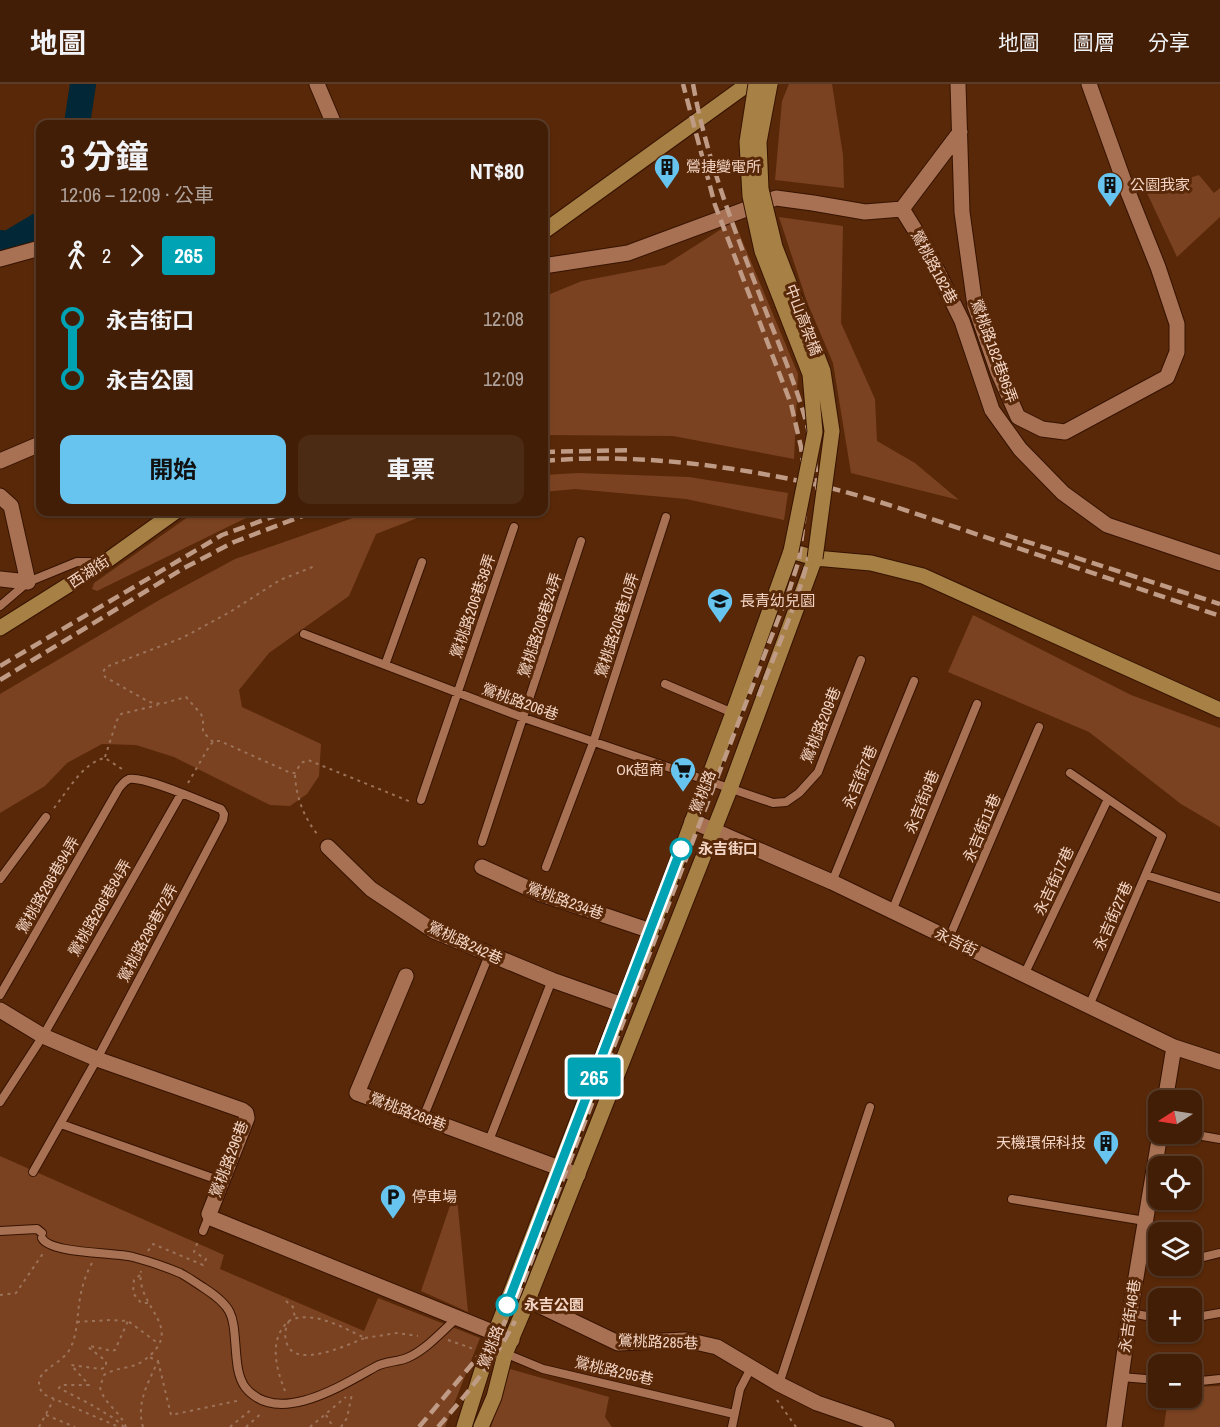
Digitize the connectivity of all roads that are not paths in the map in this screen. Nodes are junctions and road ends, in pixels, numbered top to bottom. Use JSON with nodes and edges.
{"nodes":[{"id":1,"x":317,"y":84,"type":"edge"},
{"id":2,"x":748,"y":84,"type":"edge"},
{"id":3,"x":756,"y":84,"type":"edge"},
{"id":4,"x":770,"y":84,"type":"edge"},
{"id":5,"x":958,"y":84,"type":"edge"},
{"id":6,"x":1089,"y":84,"type":"edge"},
{"id":7,"x":332,"y":120,"type":"edge"},
{"id":8,"x":960,"y":132,"type":"junction"},
{"id":9,"x":902,"y":209,"type":"junction"},
{"id":10,"x":548,"y":227,"type":"edge"},
{"id":11,"x":36,"y":249,"type":"edge"},
{"id":12,"x":0,"y":259,"type":"edge"},
{"id":13,"x":548,"y":265,"type":"edge"},
{"id":14,"x":36,"y":446,"type":"edge"},
{"id":15,"x":0,"y":461,"type":"edge"},
{"id":16,"x":0,"y":496,"type":"edge"},
{"id":17,"x":169,"y":516,"type":"edge"},
{"id":18,"x":666,"y":517,"type":"dead end"},
{"id":19,"x":514,"y":526,"type":"dead end"},
{"id":20,"x":581,"y":542,"type":"dead end"},
{"id":21,"x":791,"y":551,"type":"junction"},
{"id":22,"x":815,"y":558,"type":"junction"},
{"id":23,"x":105,"y":562,"type":"junction"},
{"id":24,"x":422,"y":562,"type":"dead end"},
{"id":25,"x":1220,"y":563,"type":"edge"},
{"id":26,"x":0,"y":579,"type":"edge"},
{"id":27,"x":28,"y":582,"type":"junction"},
{"id":28,"x":0,"y":606,"type":"edge"},
{"id":29,"x":0,"y":628,"type":"edge"},
{"id":30,"x":304,"y":634,"type":"dead end"},
{"id":31,"x":861,"y":660,"type":"dead end"},
{"id":32,"x":385,"y":665,"type":"junction"},
{"id":33,"x":914,"y":681,"type":"dead end"},
{"id":34,"x":665,"y":684,"type":"dead end"},
{"id":35,"x":457,"y":693,"type":"junction"},
{"id":36,"x":976,"y":704,"type":"dead end"},
{"id":37,"x":1220,"y":710,"type":"edge"},
{"id":38,"x":733,"y":713,"type":"junction"},
{"id":39,"x":524,"y":718,"type":"junction"},
{"id":40,"x":1039,"y":728,"type":"dead end"},
{"id":41,"x":593,"y":742,"type":"junction"},
{"id":42,"x":1070,"y":773,"type":"dead end"},
{"id":43,"x":707,"y":781,"type":"junction"},
{"id":44,"x":730,"y":789,"type":"junction"},
{"id":45,"x":181,"y":794,"type":"junction"},
{"id":46,"x":1108,"y":799,"type":"junction"},
{"id":47,"x":421,"y":800,"type":"road end"},
{"id":48,"x":46,"y":818,"type":"road end"},
{"id":49,"x":692,"y":820,"type":"junction"},
{"id":50,"x":712,"y":830,"type":"junction"},
{"id":51,"x":482,"y":842,"type":"dead end"},
{"id":52,"x":328,"y":846,"type":"road end"},
{"id":53,"x":482,"y":867,"type":"dead end"},
{"id":54,"x":546,"y":867,"type":"dead end"},
{"id":55,"x":1,"y":873,"type":"edge"},
{"id":56,"x":1146,"y":875,"type":"junction"},
{"id":57,"x":832,"y":882,"type":"junction"},
{"id":58,"x":1220,"y":898,"type":"edge"},
{"id":59,"x":892,"y":911,"type":"junction"},
{"id":60,"x":651,"y":931,"type":"junction"},
{"id":61,"x":949,"y":938,"type":"junction"},
{"id":62,"x":489,"y":955,"type":"junction"},
{"id":63,"x":1024,"y":975,"type":"junction"},
{"id":64,"x":406,"y":976,"type":"dead end"},
{"id":65,"x":552,"y":980,"type":"junction"},
{"id":66,"x":0,"y":995,"type":"edge"},
{"id":67,"x":623,"y":1005,"type":"junction"},
{"id":68,"x":1089,"y":1006,"type":"junction"},
{"id":69,"x":0,"y":1010,"type":"edge"},
{"id":70,"x":43,"y":1036,"type":"junction"},
{"id":71,"x":1174,"y":1047,"type":"junction"},
{"id":72,"x":97,"y":1059,"type":"junction"},
{"id":73,"x":1220,"y":1062,"type":"edge"},
{"id":74,"x":1167,"y":1090,"type":"edge"},
{"id":75,"x":0,"y":1102,"type":"edge"},
{"id":76,"x":870,"y":1107,"type":"dead end"},
{"id":77,"x":423,"y":1118,"type":"junction"},
{"id":78,"x":61,"y":1124,"type":"junction"},
{"id":79,"x":1202,"y":1136,"type":"edge"},
{"id":80,"x":1220,"y":1139,"type":"edge"},
{"id":81,"x":488,"y":1143,"type":"junction"},
{"id":82,"x":1158,"y":1144,"type":"edge"},
{"id":83,"x":559,"y":1168,"type":"junction"},
{"id":84,"x":33,"y":1172,"type":"dead end"},
{"id":85,"x":578,"y":1175,"type":"junction"},
{"id":86,"x":221,"y":1181,"type":"junction"},
{"id":87,"x":1012,"y":1199,"type":"dead end"},
{"id":88,"x":209,"y":1216,"type":"junction"},
{"id":89,"x":1145,"y":1221,"type":"junction"},
{"id":90,"x":203,"y":1231,"type":"road end"},
{"id":91,"x":0,"y":1232,"type":"edge"},
{"id":92,"x":1141,"y":1248,"type":"junction"},
{"id":93,"x":1148,"y":1250,"type":"edge"},
{"id":94,"x":1220,"y":1253,"type":"edge"},
{"id":95,"x":1202,"y":1257,"type":"edge"},
{"id":96,"x":528,"y":1300,"type":"junction"},
{"id":97,"x":1130,"y":1313,"type":"junction"},
{"id":98,"x":1220,"y":1313,"type":"edge"},
{"id":99,"x":1148,"y":1316,"type":"edge"},
{"id":100,"x":1202,"y":1316,"type":"edge"},
{"id":101,"x":457,"y":1318,"type":"junction"},
{"id":102,"x":493,"y":1340,"type":"junction"},
{"id":103,"x":508,"y":1347,"type":"junction"},
{"id":104,"x":752,"y":1368,"type":"junction"},
{"id":105,"x":1121,"y":1377,"type":"junction"},
{"id":106,"x":1148,"y":1379,"type":"edge"},
{"id":107,"x":1220,"y":1379,"type":"edge"},
{"id":108,"x":1202,"y":1381,"type":"edge"},
{"id":109,"x":779,"y":1384,"type":"junction"},
{"id":110,"x":734,"y":1414,"type":"junction"},
{"id":111,"x":464,"y":1427,"type":"edge"},
{"id":112,"x":481,"y":1427,"type":"edge"},
{"id":113,"x":732,"y":1427,"type":"edge"},
{"id":114,"x":887,"y":1427,"type":"edge"},
{"id":115,"x":1114,"y":1427,"type":"edge"}],
"edges":[{"from":1,"to":7,"type":"street"},
{"from":2,"to":10,"type":"main road"},
{"from":3,"to":21,"type":"main road","name":"中山高架橋","bridge":true},
{"from":4,"to":22,"type":"main road","name":"中山高架橋","bridge":true},
{"from":5,"to":8,"type":"street","name":"鶯桃路182巷96弄"},
{"from":6,"to":8,"type":"street","name":"鶯桃路182巷96弄"},
{"from":8,"to":9,"type":"street"},
{"from":9,"to":13,"type":"street"},
{"from":9,"to":25,"type":"street","name":"鶯桃路182巷"},
{"from":11,"to":12,"type":"street"},
{"from":14,"to":15,"type":"street"},
{"from":16,"to":27,"type":"street"},
{"from":17,"to":23,"type":"main road","name":"西湖街"},
{"from":18,"to":41,"type":"lane","name":"鶯桃路206巷10弄"},
{"from":19,"to":35,"type":"lane","name":"鶯桃路206巷38弄"},
{"from":20,"to":39,"type":"lane","name":"鶯桃路206巷24弄"},
{"from":21,"to":22,"type":"main road"},
{"from":21,"to":38,"type":"main road","name":"鶯桃路"},
{"from":22,"to":37,"type":"main road"},
{"from":22,"to":44,"type":"main road","name":"鶯桃路"},
{"from":23,"to":27,"type":"lane"},
{"from":23,"to":29,"type":"main road","name":"西湖街"},
{"from":24,"to":32,"type":"lane"},
{"from":26,"to":27,"type":"street"},
{"from":27,"to":28,"type":"lane"},
{"from":30,"to":32,"type":"lane","name":"鶯桃路206巷"},
{"from":31,"to":44,"type":"lane","name":"鶯桃路209巷"},
{"from":32,"to":35,"type":"lane","name":"鶯桃路206巷"},
{"from":33,"to":57,"type":"lane","name":"永吉街7巷"},
{"from":34,"to":38,"type":"lane"},
{"from":35,"to":39,"type":"lane","name":"鶯桃路206巷"},
{"from":35,"to":47,"type":"lane","name":"鶯桃路206巷38弄"},
{"from":36,"to":59,"type":"lane","name":"永吉街9巷"},
{"from":38,"to":43,"type":"main road","name":"鶯桃路"},
{"from":39,"to":41,"type":"lane","name":"鶯桃路206巷"},
{"from":39,"to":51,"type":"lane","name":"鶯桃路206巷24弄"},
{"from":40,"to":61,"type":"lane","name":"永吉街11巷"},
{"from":41,"to":43,"type":"lane","name":"鶯桃路206巷"},
{"from":41,"to":54,"type":"lane","name":"鶯桃路206巷10弄"},
{"from":42,"to":46,"type":"lane"},
{"from":43,"to":44,"type":"lane","name":"鶯桃路206巷"},
{"from":43,"to":49,"type":"main road","name":"鶯桃路"},
{"from":44,"to":50,"type":"main road","name":"鶯桃路"},
{"from":45,"to":66,"type":"lane","name":"鶯桃路296巷94弄"},
{"from":45,"to":70,"type":"lane","name":"鶯桃路296巷84弄"},
{"from":45,"to":72,"type":"lane","name":"鶯桃路296巷72弄"},
{"from":46,"to":56,"type":"lane","name":"永吉街27巷"},
{"from":46,"to":63,"type":"lane","name":"永吉街17巷"},
{"from":48,"to":55,"type":"lane"},
{"from":49,"to":50,"type":"street","name":"永吉街"},
{"from":49,"to":60,"type":"main road","name":"鶯桃路"},
{"from":50,"to":57,"type":"street","name":"永吉街"},
{"from":50,"to":85,"type":"main road","name":"鶯桃路"},
{"from":52,"to":62,"type":"street","name":"鶯桃路242巷"},
{"from":53,"to":60,"type":"street","name":"鶯桃路234巷"},
{"from":56,"to":58,"type":"lane"},
{"from":56,"to":68,"type":"lane","name":"永吉街27巷"},
{"from":57,"to":59,"type":"street","name":"永吉街"},
{"from":59,"to":61,"type":"street","name":"永吉街"},
{"from":60,"to":67,"type":"main road","name":"鶯桃路"},
{"from":61,"to":63,"type":"street","name":"永吉街"},
{"from":62,"to":65,"type":"street","name":"鶯桃路242巷"},
{"from":62,"to":77,"type":"lane"},
{"from":63,"to":68,"type":"street","name":"永吉街"},
{"from":64,"to":77,"type":"street","name":"鶯桃路268巷"},
{"from":65,"to":67,"type":"street","name":"鶯桃路242巷"},
{"from":65,"to":81,"type":"lane"},
{"from":67,"to":83,"type":"main road","name":"鶯桃路"},
{"from":68,"to":71,"type":"street","name":"永吉街"},
{"from":69,"to":70,"type":"street","name":"鶯桃路296巷"},
{"from":70,"to":72,"type":"street","name":"鶯桃路296巷"},
{"from":70,"to":75,"type":"lane","name":"鶯桃路296巷84弄"},
{"from":71,"to":73,"type":"street","name":"永吉街"},
{"from":71,"to":74,"type":"street"},
{"from":72,"to":78,"type":"lane","name":"鶯桃路296巷72弄"},
{"from":72,"to":86,"type":"street","name":"鶯桃路296巷"},
{"from":76,"to":109,"type":"lane"},
{"from":77,"to":81,"type":"street","name":"鶯桃路268巷"},
{"from":78,"to":84,"type":"lane","name":"鶯桃路296巷72弄"},
{"from":78,"to":86,"type":"lane"},
{"from":79,"to":80,"type":"lane"},
{"from":81,"to":83,"type":"street","name":"鶯桃路268巷"},
{"from":82,"to":89,"type":"street","name":"永吉街46巷"},
{"from":83,"to":85,"type":"street","name":"鶯桃路268巷"},
{"from":83,"to":102,"type":"main road","name":"鶯桃路"},
{"from":85,"to":96,"type":"main road","name":"鶯桃路"},
{"from":86,"to":88,"type":"street","name":"鶯桃路296巷"},
{"from":87,"to":89,"type":"lane"},
{"from":88,"to":90,"type":"lane"},
{"from":88,"to":101,"type":"street","name":"鶯桃路296巷"},
{"from":89,"to":92,"type":"street","name":"永吉街46巷"},
{"from":91,"to":101,"type":"lane"},
{"from":92,"to":93,"type":"lane"},
{"from":92,"to":97,"type":"street","name":"永吉街46巷"},
{"from":94,"to":95,"type":"lane"},
{"from":96,"to":103,"type":"main road","name":"鶯桃路"},
{"from":96,"to":104,"type":"street","name":"鶯桃路285巷"},
{"from":97,"to":99,"type":"lane"},
{"from":97,"to":105,"type":"street","name":"永吉街46巷"},
{"from":98,"to":100,"type":"lane"},
{"from":101,"to":102,"type":"street","name":"鶯桃路296巷"},
{"from":102,"to":103,"type":"street","name":"鶯桃路296巷"},
{"from":102,"to":111,"type":"main road","name":"鶯桃路"},
{"from":103,"to":110,"type":"lane","name":"鶯桃路295巷"},
{"from":103,"to":112,"type":"main road","name":"鶯桃路"},
{"from":104,"to":109,"type":"street","name":"鶯桃路285巷"},
{"from":104,"to":110,"type":"lane"},
{"from":105,"to":106,"type":"lane"},
{"from":105,"to":115,"type":"street","name":"永吉街46巷"},
{"from":107,"to":108,"type":"lane"},
{"from":109,"to":114,"type":"street","name":"鶯桃路285巷"},
{"from":110,"to":113,"type":"lane"}]}
